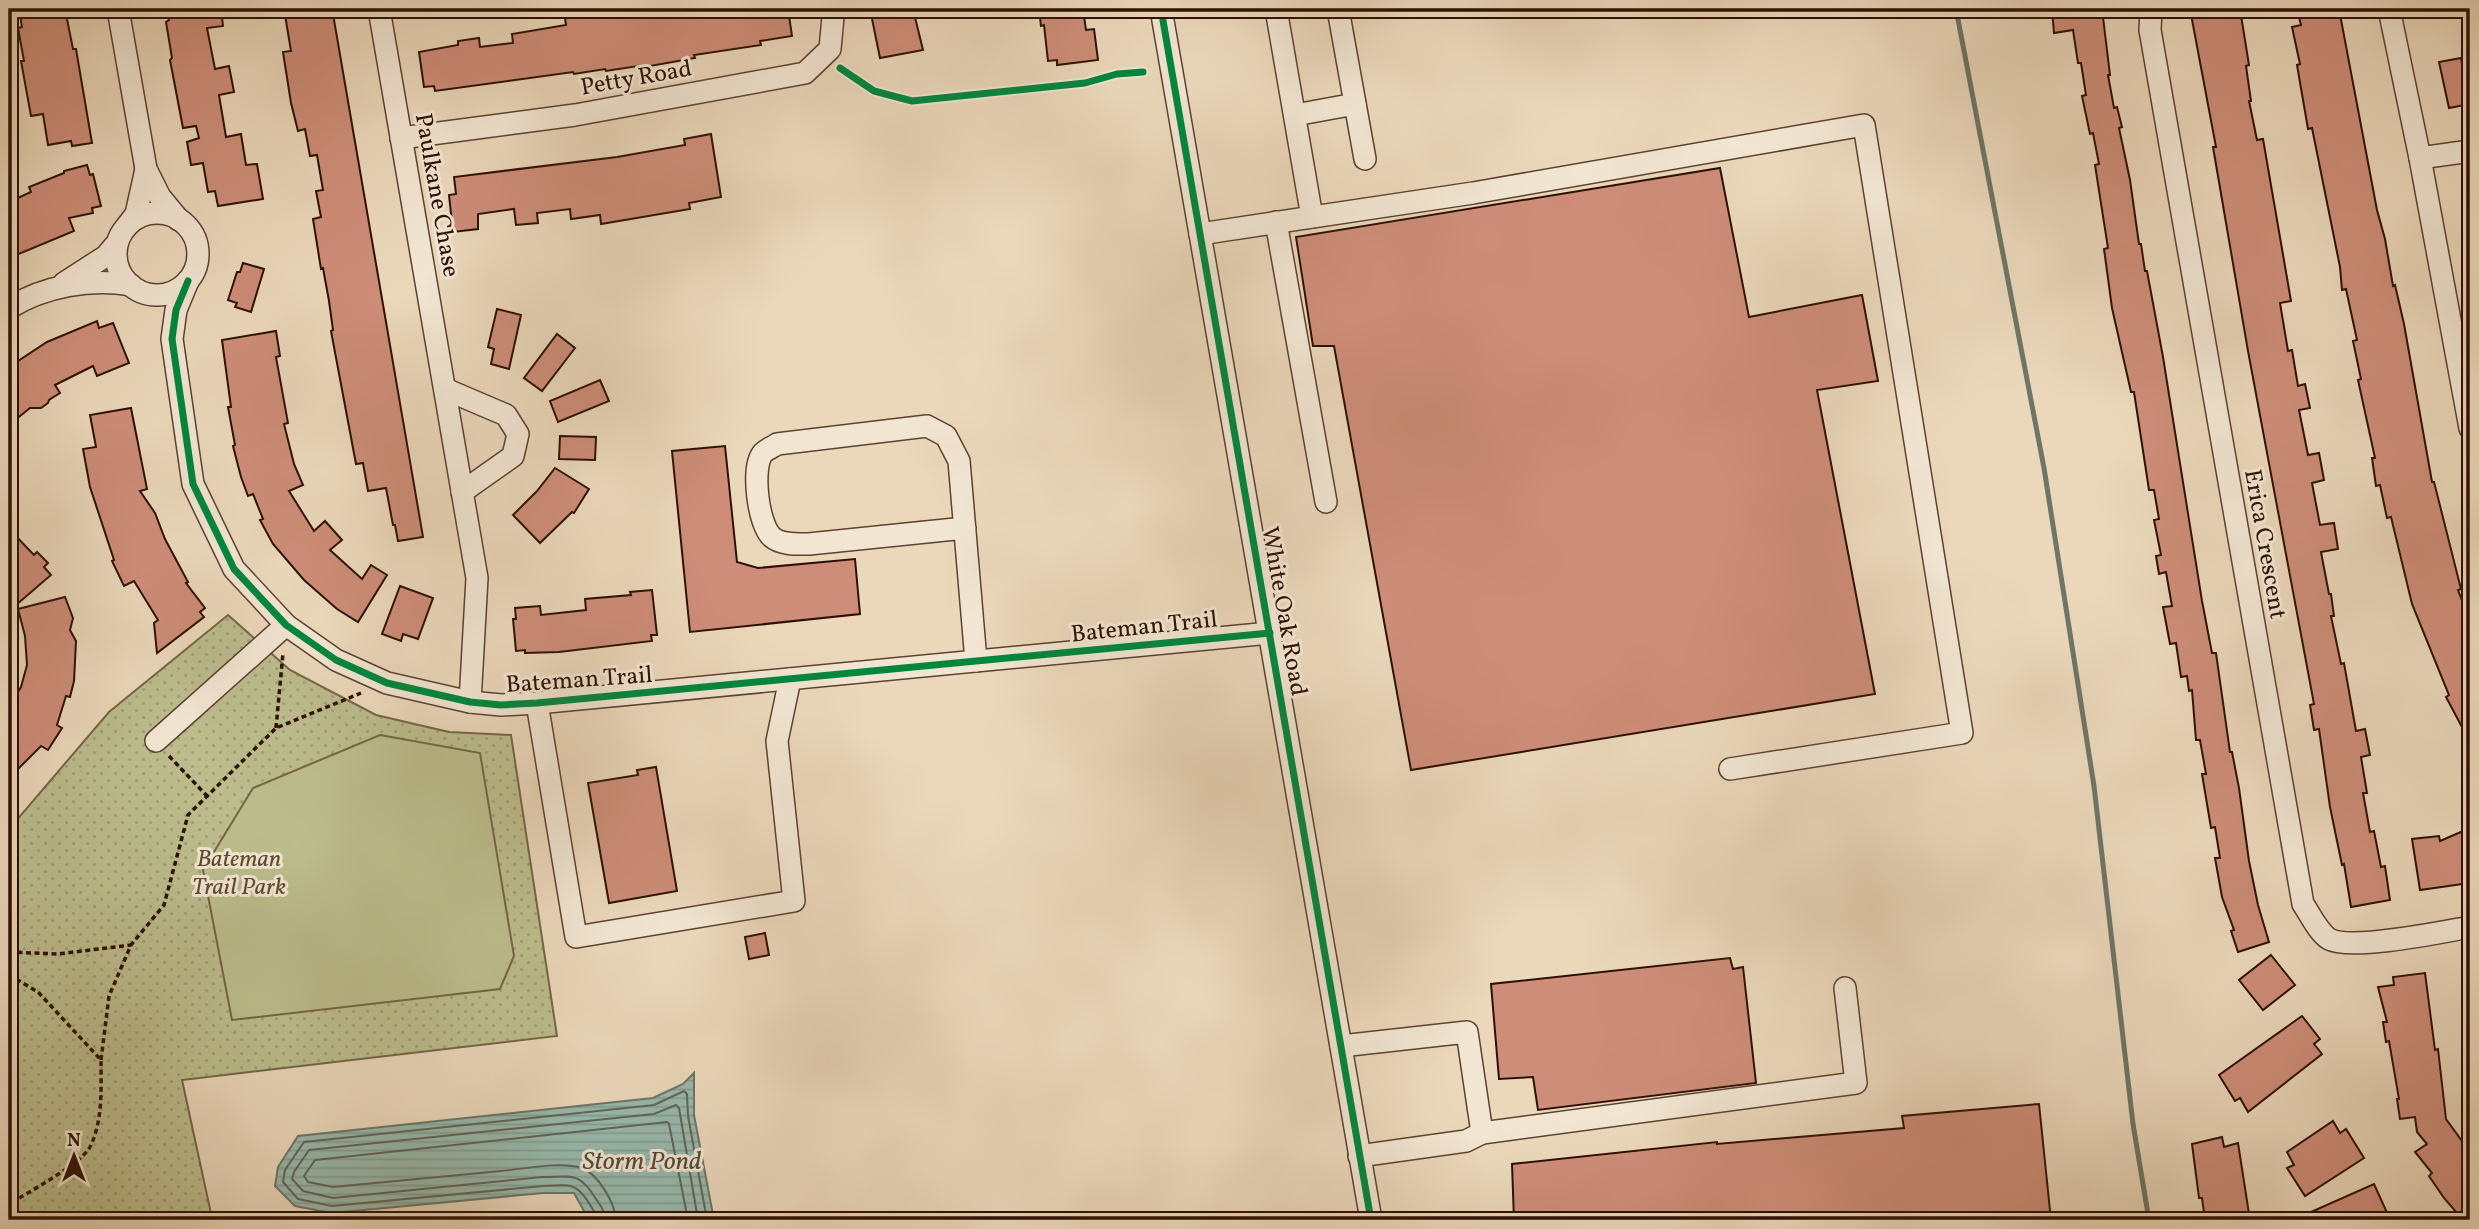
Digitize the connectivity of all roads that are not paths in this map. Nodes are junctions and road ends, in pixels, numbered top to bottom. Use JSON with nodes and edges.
{"nodes":[{"id":1,"x":118,"y":9,"type":"edge"},
{"id":2,"x":379,"y":9,"type":"edge"},
{"id":3,"x":831,"y":9,"type":"edge"},
{"id":4,"x":1161,"y":9,"type":"edge"},
{"id":5,"x":1276,"y":9,"type":"edge"},
{"id":6,"x":1338,"y":9,"type":"edge"},
{"id":7,"x":2151,"y":9,"type":"edge"},
{"id":8,"x":2389,"y":9,"type":"edge"},
{"id":9,"x":1355,"y":104,"type":"junction"},
{"id":10,"x":1295,"y":115,"type":"junction"},
{"id":11,"x":401,"y":138,"type":"junction"},
{"id":12,"x":2470,"y":150,"type":"edge"},
{"id":13,"x":2420,"y":158,"type":"junction"},
{"id":14,"x":1365,"y":159,"type":"dead end"},
{"id":15,"x":146,"y":169,"type":"junction"},
{"id":16,"x":1312,"y":217,"type":"junction"},
{"id":17,"x":181,"y":222,"type":"junction"},
{"id":18,"x":1276,"y":222,"type":"junction"},
{"id":19,"x":1200,"y":234,"type":"junction"},
{"id":20,"x":122,"y":235,"type":"junction"},
{"id":21,"x":188,"y":281,"type":"junction"},
{"id":22,"x":134,"y":286,"type":"junction"},
{"id":23,"x":56,"y":288,"type":"junction"},
{"id":24,"x":9,"y":309,"type":"edge"},
{"id":25,"x":172,"y":339,"type":"junction"},
{"id":26,"x":445,"y":390,"type":"junction"},
{"id":27,"x":2470,"y":428,"type":"edge"},
{"id":28,"x":462,"y":492,"type":"junction"},
{"id":29,"x":1326,"y":502,"type":"dead end"},
{"id":30,"x":965,"y":528,"type":"junction"},
{"id":31,"x":286,"y":625,"type":"junction"},
{"id":32,"x":1269,"y":633,"type":"junction"},
{"id":33,"x":976,"y":661,"type":"junction"},
{"id":34,"x":790,"y":679,"type":"junction"},
{"id":35,"x":470,"y":702,"type":"junction"},
{"id":36,"x":537,"y":704,"type":"junction"},
{"id":37,"x":156,"y":741,"type":"road end"},
{"id":38,"x":1730,"y":769,"type":"dead end"},
{"id":39,"x":2470,"y":927,"type":"edge"},
{"id":40,"x":1845,"y":988,"type":"dead end"},
{"id":41,"x":1341,"y":1046,"type":"junction"},
{"id":42,"x":1482,"y":1133,"type":"junction"},
{"id":43,"x":1359,"y":1156,"type":"junction"},
{"id":44,"x":1371,"y":1220,"type":"edge"}],
"edges":[{"from":1,"to":15,"type":"street"},
{"from":2,"to":11,"type":"street","name":"Paulkane Chase"},
{"from":3,"to":11,"type":"street","name":"Petty Road"},
{"from":4,"to":19,"type":"street","name":"White Oak Road"},
{"from":5,"to":10,"type":"street"},
{"from":6,"to":9,"type":"street"},
{"from":7,"to":39,"type":"street","name":"Erica Crescent"},
{"from":8,"to":13,"type":"street"},
{"from":9,"to":10,"type":"street"},
{"from":9,"to":14,"type":"street"},
{"from":10,"to":16,"type":"street"},
{"from":11,"to":26,"type":"street","name":"Paulkane Chase"},
{"from":12,"to":13,"type":"street"},
{"from":13,"to":27,"type":"street"},
{"from":15,"to":17,"type":"street"},
{"from":15,"to":20,"type":"street"},
{"from":16,"to":18,"type":"street"},
{"from":16,"to":38,"type":"street"},
{"from":17,"to":20,"type":"street"},
{"from":17,"to":21,"type":"street"},
{"from":18,"to":19,"type":"street"},
{"from":18,"to":29,"type":"street"},
{"from":19,"to":32,"type":"street","name":"White Oak Road"},
{"from":20,"to":22,"type":"street"},
{"from":20,"to":23,"type":"street"},
{"from":21,"to":22,"type":"street"},
{"from":21,"to":25,"type":"street","name":"Bateman Trail"},
{"from":22,"to":23,"type":"street"},
{"from":22,"to":25,"type":"street","name":"Bateman Trail"},
{"from":23,"to":24,"type":"street"},
{"from":25,"to":31,"type":"street","name":"Bateman Trail"},
{"from":26,"to":28,"type":"street","name":"Paulkane Chase"},
{"from":26,"to":28,"type":"street"},
{"from":28,"to":35,"type":"street","name":"Paulkane Chase"},
{"from":30,"to":30,"type":"street"},
{"from":30,"to":33,"type":"street"},
{"from":31,"to":35,"type":"street","name":"Bateman Trail"},
{"from":31,"to":37,"type":"street"},
{"from":32,"to":33,"type":"street","name":"Bateman Trail"},
{"from":32,"to":41,"type":"street","name":"White Oak Road"},
{"from":33,"to":34,"type":"street","name":"Bateman Trail"},
{"from":34,"to":36,"type":"street","name":"Bateman Trail"},
{"from":34,"to":36,"type":"street"},
{"from":35,"to":36,"type":"street","name":"Bateman Trail"},
{"from":40,"to":42,"type":"street"},
{"from":41,"to":42,"type":"street"},
{"from":41,"to":43,"type":"street","name":"White Oak Road"},
{"from":42,"to":43,"type":"street"},
{"from":43,"to":44,"type":"street","name":"White Oak Road"}]}
